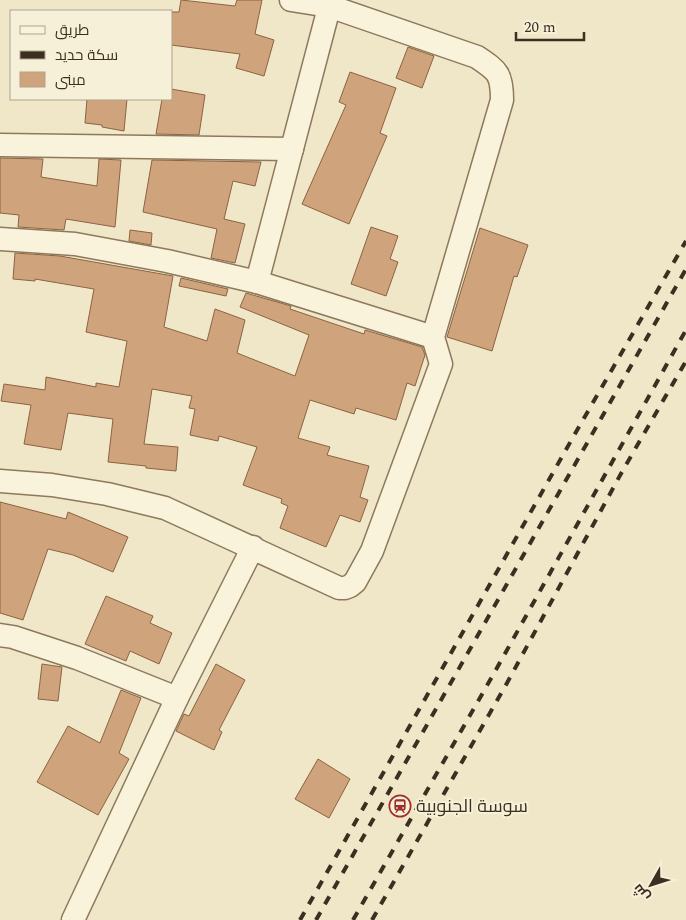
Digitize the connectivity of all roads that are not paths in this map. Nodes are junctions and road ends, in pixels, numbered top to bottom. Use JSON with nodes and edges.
{"nodes":[{"id":1,"x":291,"y":0,"type":"edge"},
{"id":2,"x":330,"y":3,"type":"edge"},
{"id":3,"x":0,"y":145,"type":"edge"},
{"id":4,"x":292,"y":149,"type":"junction"},
{"id":5,"x":0,"y":239,"type":"edge"},
{"id":6,"x":257,"y":282,"type":"junction"},
{"id":7,"x":433,"y":337,"type":"junction"},
{"id":8,"x":0,"y":480,"type":"edge"},
{"id":9,"x":253,"y":547,"type":"junction"},
{"id":10,"x":0,"y":635,"type":"edge"},
{"id":11,"x":177,"y":698,"type":"junction"},
{"id":12,"x":73,"y":920,"type":"edge"}],
"edges":[{"from":1,"to":2,"type":"street"},
{"from":2,"to":4,"type":"street"},
{"from":2,"to":7,"type":"street"},
{"from":3,"to":4,"type":"street"},
{"from":4,"to":6,"type":"street"},
{"from":5,"to":6,"type":"street"},
{"from":6,"to":7,"type":"street"},
{"from":7,"to":9,"type":"street"},
{"from":8,"to":9,"type":"street"},
{"from":9,"to":11,"type":"street"},
{"from":10,"to":11,"type":"street"},
{"from":11,"to":12,"type":"street"}]}
